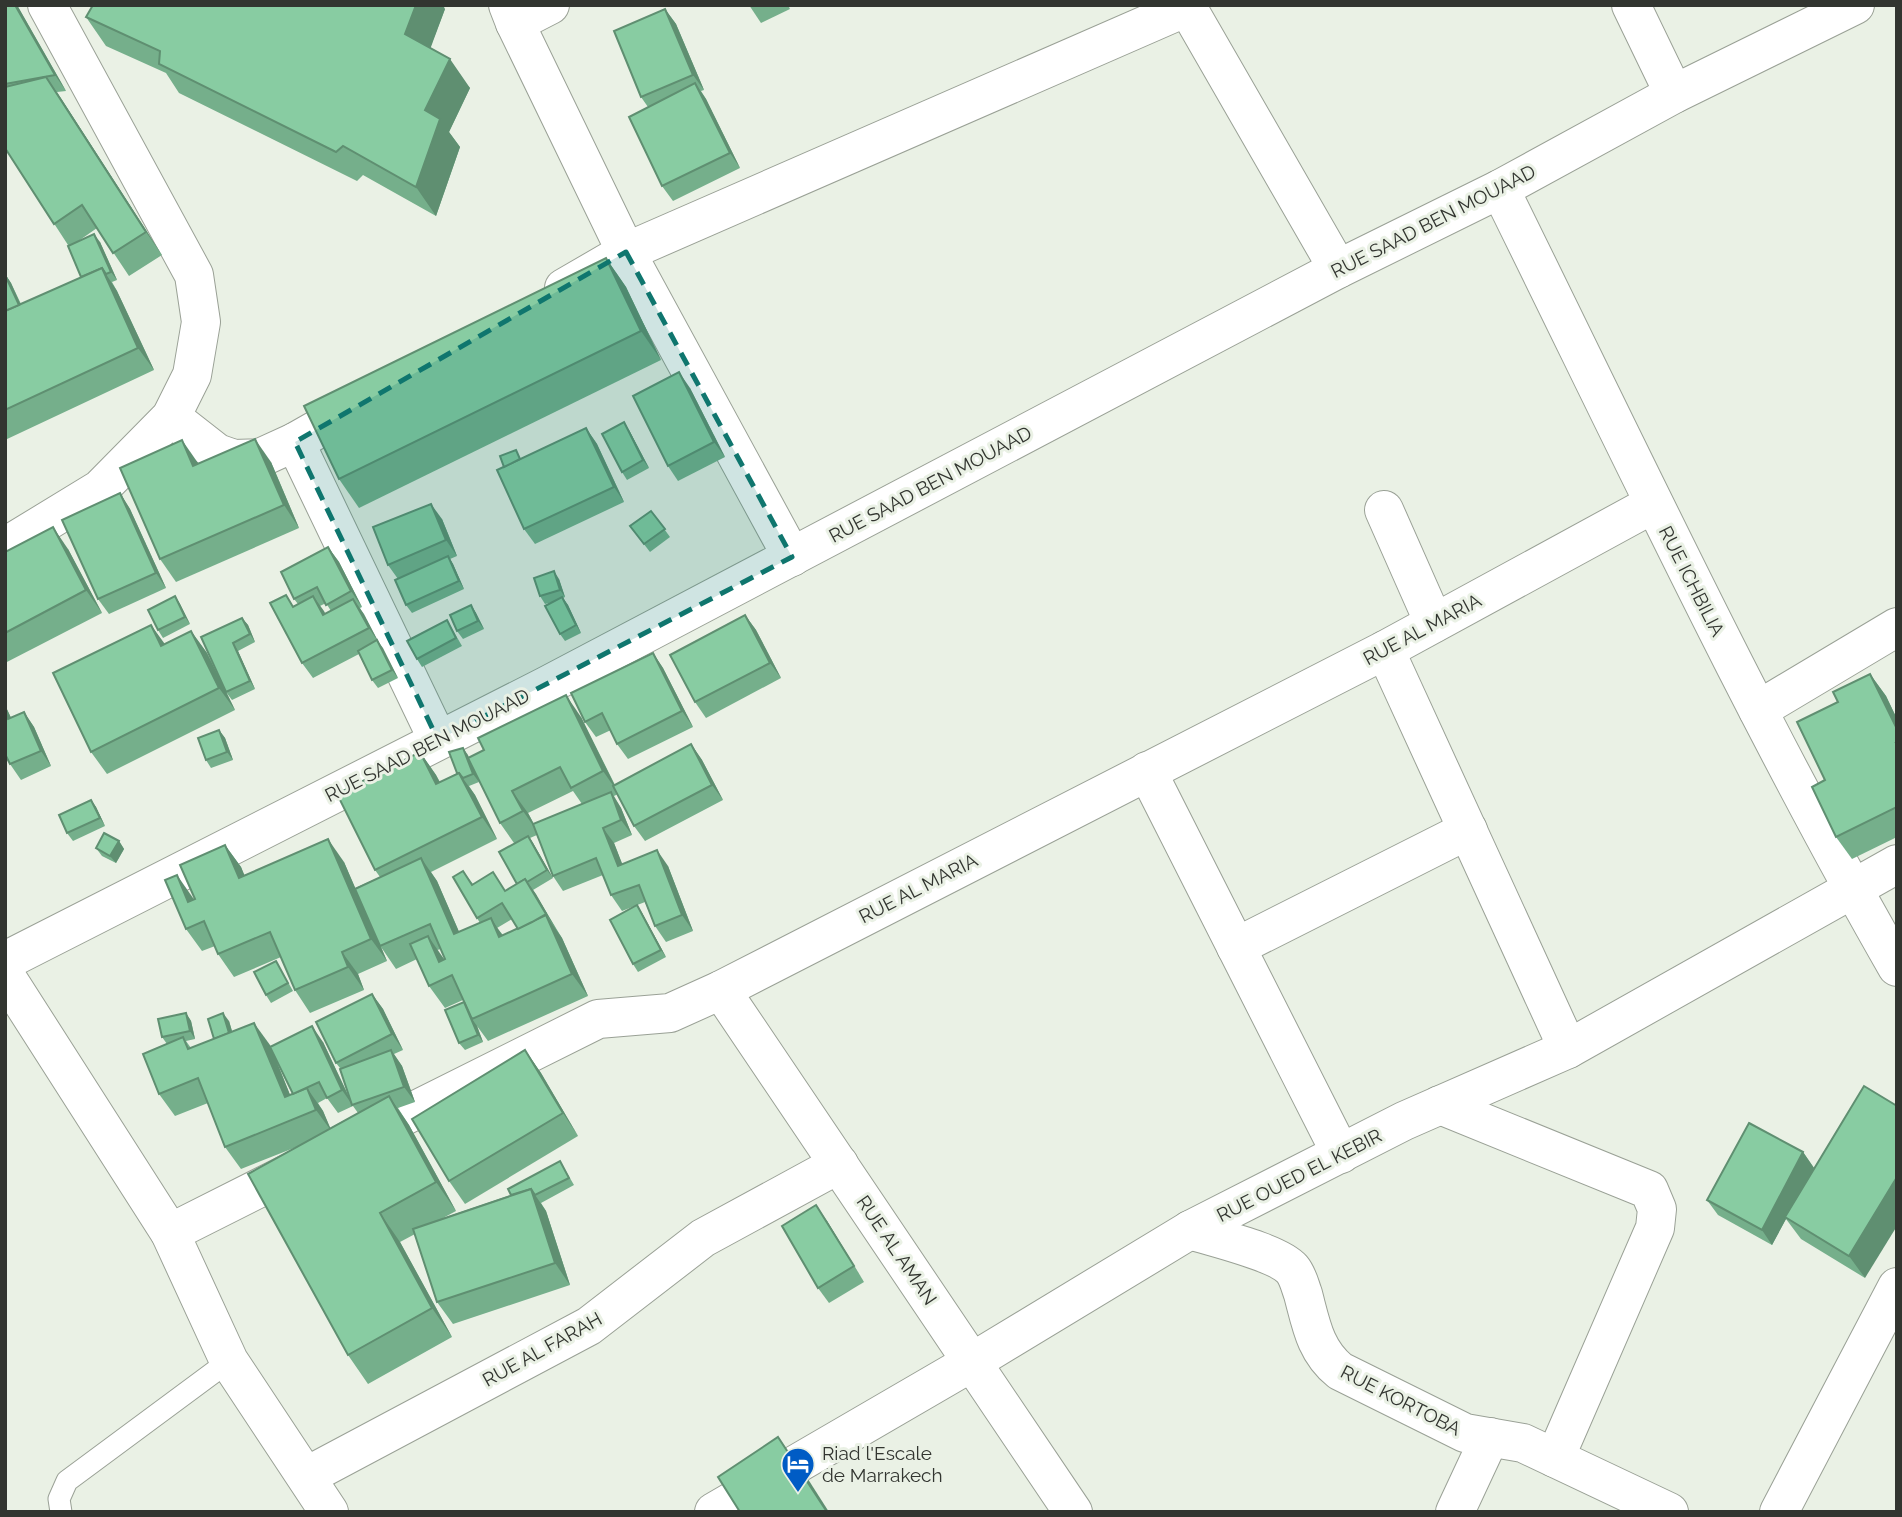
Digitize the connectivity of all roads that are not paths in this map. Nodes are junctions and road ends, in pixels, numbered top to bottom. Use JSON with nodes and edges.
{"nodes":[{"id":1,"x":47,"y":5,"type":"edge"},
{"id":2,"x":550,"y":5,"type":"edge"},
{"id":3,"x":1631,"y":5,"type":"edge"},
{"id":4,"x":1855,"y":5,"type":"edge"},
{"id":5,"x":1186,"y":6,"type":"edge"},
{"id":6,"x":511,"y":14,"type":"edge"},
{"id":7,"x":1674,"y":94,"type":"junction"},
{"id":8,"x":1500,"y":189,"type":"junction"},
{"id":9,"x":626,"y":252,"type":"junction"},
{"id":10,"x":1338,"y":269,"type":"junction"},
{"id":11,"x":531,"y":307,"type":"edge"},
{"id":12,"x":390,"y":388,"type":"edge"},
{"id":13,"x":171,"y":417,"type":"junction"},
{"id":14,"x":295,"y":442,"type":"junction"},
{"id":15,"x":1653,"y":505,"type":"junction"},
{"id":16,"x":1384,"y":510,"type":"dead end"},
{"id":17,"x":5,"y":547,"type":"edge"},
{"id":18,"x":792,"y":557,"type":"junction"},
{"id":19,"x":1434,"y":623,"type":"junction"},
{"id":20,"x":1897,"y":627,"type":"edge"},
{"id":21,"x":1384,"y":650,"type":"junction"},
{"id":22,"x":1758,"y":710,"type":"junction"},
{"id":23,"x":438,"y":740,"type":"junction"},
{"id":24,"x":1147,"y":771,"type":"junction"},
{"id":25,"x":1468,"y":830,"type":"junction"},
{"id":26,"x":1897,"y":864,"type":"edge"},
{"id":27,"x":1852,"y":889,"type":"junction"},
{"id":28,"x":1236,"y":947,"type":"junction"},
{"id":29,"x":5,"y":961,"type":"edge"},
{"id":30,"x":1897,"y":967,"type":"edge"},
{"id":31,"x":5,"y":975,"type":"edge"},
{"id":32,"x":721,"y":990,"type":"junction"},
{"id":33,"x":1568,"y":1049,"type":"junction"},
{"id":34,"x":1440,"y":1105,"type":"junction"},
{"id":35,"x":1341,"y":1154,"type":"junction"},
{"id":36,"x":839,"y":1164,"type":"junction"},
{"id":37,"x":1190,"y":1230,"type":"junction"},
{"id":38,"x":170,"y":1233,"type":"junction"},
{"id":39,"x":1897,"y":1287,"type":"edge"},
{"id":40,"x":229,"y":1360,"type":"junction"},
{"id":41,"x":972,"y":1362,"type":"junction"},
{"id":42,"x":1490,"y":1437,"type":"junction"},
{"id":43,"x":1555,"y":1458,"type":"junction"},
{"id":44,"x":307,"y":1476,"type":"junction"},
{"id":45,"x":61,"y":1512,"type":"edge"},
{"id":46,"x":329,"y":1512,"type":"edge"},
{"id":47,"x":714,"y":1512,"type":"edge"},
{"id":48,"x":1073,"y":1512,"type":"edge"},
{"id":49,"x":1455,"y":1512,"type":"edge"},
{"id":50,"x":1669,"y":1512,"type":"edge"},
{"id":51,"x":1779,"y":1512,"type":"edge"}],
"edges":[{"from":1,"to":13,"type":"street"},
{"from":2,"to":6,"type":"street"},
{"from":3,"to":7,"type":"street"},
{"from":4,"to":7,"type":"street","name":"RUE SAAD BEN MOUAAD"},
{"from":5,"to":9,"type":"street"},
{"from":5,"to":10,"type":"street"},
{"from":6,"to":9,"type":"street"},
{"from":7,"to":8,"type":"street","name":"RUE SAAD BEN MOUAAD"},
{"from":8,"to":10,"type":"street","name":"RUE SAAD BEN MOUAAD"},
{"from":8,"to":15,"type":"street","name":"RUE ICHBILIA"},
{"from":9,"to":11,"type":"street"},
{"from":9,"to":18,"type":"street"},
{"from":10,"to":18,"type":"street","name":"RUE SAAD BEN MOUAAD"},
{"from":12,"to":14,"type":"street"},
{"from":13,"to":14,"type":"street"},
{"from":13,"to":17,"type":"street"},
{"from":14,"to":23,"type":"street"},
{"from":15,"to":19,"type":"street","name":"RUE AL MARIA"},
{"from":15,"to":22,"type":"street","name":"RUE ICHBILIA"},
{"from":16,"to":19,"type":"street"},
{"from":18,"to":23,"type":"street","name":"RUE SAAD BEN MOUAAD"},
{"from":19,"to":21,"type":"street","name":"RUE AL MARIA"},
{"from":20,"to":22,"type":"street"},
{"from":21,"to":24,"type":"street","name":"RUE AL MARIA"},
{"from":21,"to":25,"type":"street"},
{"from":22,"to":27,"type":"street","name":"RUE ICHBILIA"},
{"from":23,"to":29,"type":"street","name":"RUE SAAD BEN MOUAAD"},
{"from":24,"to":28,"type":"street"},
{"from":24,"to":32,"type":"street","name":"RUE AL MARIA"},
{"from":25,"to":28,"type":"street"},
{"from":25,"to":33,"type":"street"},
{"from":26,"to":27,"type":"street","name":"RUE OUED EL KEBIR"},
{"from":27,"to":30,"type":"street","name":"RUE ICHBILIA"},
{"from":27,"to":33,"type":"street","name":"RUE OUED EL KEBIR"},
{"from":28,"to":35,"type":"street"},
{"from":31,"to":38,"type":"street"},
{"from":32,"to":36,"type":"street","name":"RUE AL AMAN"},
{"from":32,"to":38,"type":"street","name":"RUE AL MARIA"},
{"from":33,"to":34,"type":"street","name":"RUE OUED EL KEBIR"},
{"from":34,"to":35,"type":"street","name":"RUE OUED EL KEBIR"},
{"from":34,"to":43,"type":"street"},
{"from":35,"to":37,"type":"street","name":"RUE OUED EL KEBIR"},
{"from":36,"to":41,"type":"street","name":"RUE AL AMAN"},
{"from":36,"to":44,"type":"street","name":"RUE AL FARAH"},
{"from":37,"to":41,"type":"street","name":"RUE OUED EL KEBIR"},
{"from":37,"to":42,"type":"street","name":"RUE KORTOBA"},
{"from":38,"to":40,"type":"street"},
{"from":39,"to":51,"type":"street"},
{"from":40,"to":44,"type":"street"},
{"from":40,"to":45,"type":"lane"},
{"from":41,"to":47,"type":"street","name":"RUE OUED EL KEBIR"},
{"from":41,"to":48,"type":"street","name":"RUE AL AMAN"},
{"from":42,"to":43,"type":"street","name":"RUE KORTOBA"},
{"from":42,"to":49,"type":"street"},
{"from":43,"to":50,"type":"street","name":"RUE KORTOBA"},
{"from":44,"to":46,"type":"street"}]}
